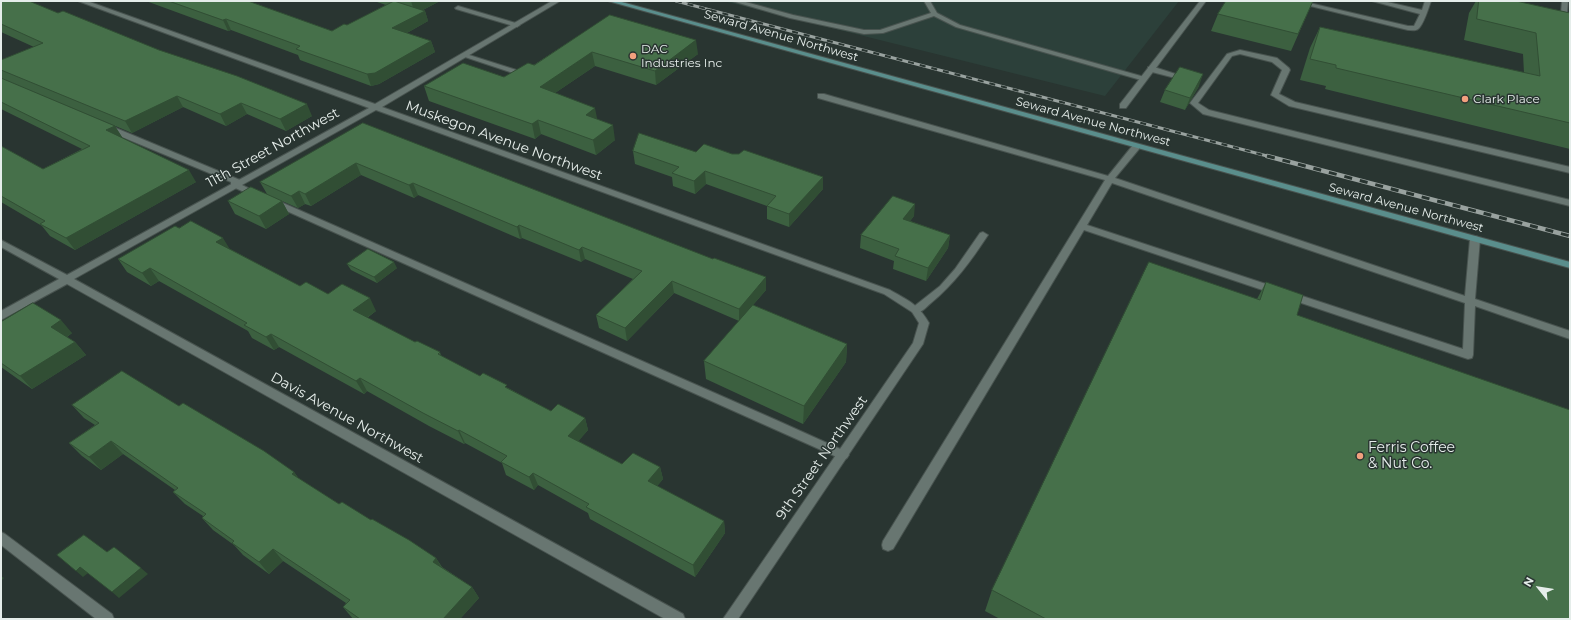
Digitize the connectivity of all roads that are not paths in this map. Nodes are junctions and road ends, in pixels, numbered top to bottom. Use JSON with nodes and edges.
{"nodes":[{"id":1,"x":81,"y":1,"type":"edge"},
{"id":2,"x":557,"y":1,"type":"edge"},
{"id":3,"x":611,"y":1,"type":"edge"},
{"id":4,"x":735,"y":1,"type":"edge"},
{"id":5,"x":926,"y":1,"type":"edge"},
{"id":6,"x":1203,"y":1,"type":"edge"},
{"id":7,"x":1293,"y":1,"type":"edge"},
{"id":8,"x":1375,"y":1,"type":"edge"},
{"id":9,"x":1428,"y":1,"type":"edge"},
{"id":10,"x":1565,"y":1,"type":"edge"},
{"id":11,"x":458,"y":8,"type":"dead end"},
{"id":12,"x":1424,"y":13,"type":"junction"},
{"id":13,"x":935,"y":14,"type":"junction"},
{"id":14,"x":1546,"y":16,"type":"edge"},
{"id":15,"x":517,"y":25,"type":"junction"},
{"id":16,"x":464,"y":56,"type":"junction"},
{"id":17,"x":1151,"y":69,"type":"junction"},
{"id":18,"x":525,"y":74,"type":"edge"},
{"id":19,"x":1144,"y":78,"type":"junction"},
{"id":20,"x":1201,"y":83,"type":"junction"},
{"id":21,"x":821,"y":96,"type":"dead end"},
{"id":22,"x":1123,"y":106,"type":"dead end"},
{"id":23,"x":374,"y":108,"type":"junction"},
{"id":24,"x":98,"y":124,"type":"edge"},
{"id":25,"x":1136,"y":147,"type":"junction"},
{"id":26,"x":1570,"y":170,"type":"edge"},
{"id":27,"x":1110,"y":179,"type":"junction"},
{"id":28,"x":236,"y":183,"type":"junction"},
{"id":29,"x":1570,"y":203,"type":"edge"},
{"id":30,"x":1082,"y":226,"type":"junction"},
{"id":31,"x":983,"y":235,"type":"dead end"},
{"id":32,"x":1475,"y":239,"type":"junction"},
{"id":33,"x":1,"y":243,"type":"edge"},
{"id":34,"x":1570,"y":265,"type":"edge"},
{"id":35,"x":66,"y":279,"type":"junction"},
{"id":36,"x":1470,"y":301,"type":"junction"},
{"id":37,"x":916,"y":310,"type":"junction"},
{"id":38,"x":1,"y":316,"type":"edge"},
{"id":39,"x":1570,"y":335,"type":"edge"},
{"id":40,"x":843,"y":455,"type":"junction"},
{"id":41,"x":1,"y":538,"type":"edge"},
{"id":42,"x":888,"y":544,"type":"dead end"},
{"id":43,"x":107,"y":619,"type":"edge"},
{"id":44,"x":678,"y":619,"type":"edge"},
{"id":45,"x":730,"y":619,"type":"edge"}],
"edges":[{"from":1,"to":23,"type":"street","name":"Muskegon Avenue Northwest"},
{"from":2,"to":15,"type":"street","name":"11th Street Northwest"},
{"from":3,"to":25,"type":"street","name":"Seward Avenue Northwest"},
{"from":4,"to":13,"type":"street"},
{"from":5,"to":13,"type":"street"},
{"from":6,"to":17,"type":"street"},
{"from":7,"to":12,"type":"street"},
{"from":8,"to":12,"type":"street"},
{"from":9,"to":12,"type":"street"},
{"from":10,"to":14,"type":"street"},
{"from":11,"to":15,"type":"street"},
{"from":13,"to":19,"type":"street"},
{"from":15,"to":16,"type":"street","name":"11th Street Northwest"},
{"from":16,"to":18,"type":"street"},
{"from":16,"to":23,"type":"street","name":"11th Street Northwest"},
{"from":17,"to":19,"type":"street"},
{"from":17,"to":20,"type":"street"},
{"from":19,"to":22,"type":"street"},
{"from":20,"to":26,"type":"street"},
{"from":20,"to":29,"type":"street"},
{"from":21,"to":27,"type":"street"},
{"from":23,"to":28,"type":"street","name":"11th Street Northwest"},
{"from":23,"to":37,"type":"street","name":"Muskegon Avenue Northwest"},
{"from":24,"to":28,"type":"street"},
{"from":25,"to":27,"type":"street"},
{"from":25,"to":32,"type":"street","name":"Seward Avenue Northwest"},
{"from":27,"to":30,"type":"street"},
{"from":27,"to":36,"type":"street"},
{"from":28,"to":35,"type":"street","name":"11th Street Northwest"},
{"from":28,"to":40,"type":"street"},
{"from":30,"to":36,"type":"street"},
{"from":30,"to":42,"type":"street"},
{"from":31,"to":37,"type":"street"},
{"from":32,"to":34,"type":"street","name":"Seward Avenue Northwest"},
{"from":32,"to":36,"type":"street"},
{"from":33,"to":35,"type":"street","name":"Davis Avenue Northwest"},
{"from":35,"to":38,"type":"street","name":"11th Street Northwest"},
{"from":35,"to":44,"type":"street","name":"Davis Avenue Northwest"},
{"from":36,"to":39,"type":"street"},
{"from":37,"to":40,"type":"street","name":"9th Street Northwest"},
{"from":40,"to":45,"type":"street","name":"9th Street Northwest"},
{"from":41,"to":43,"type":"street"}]}
